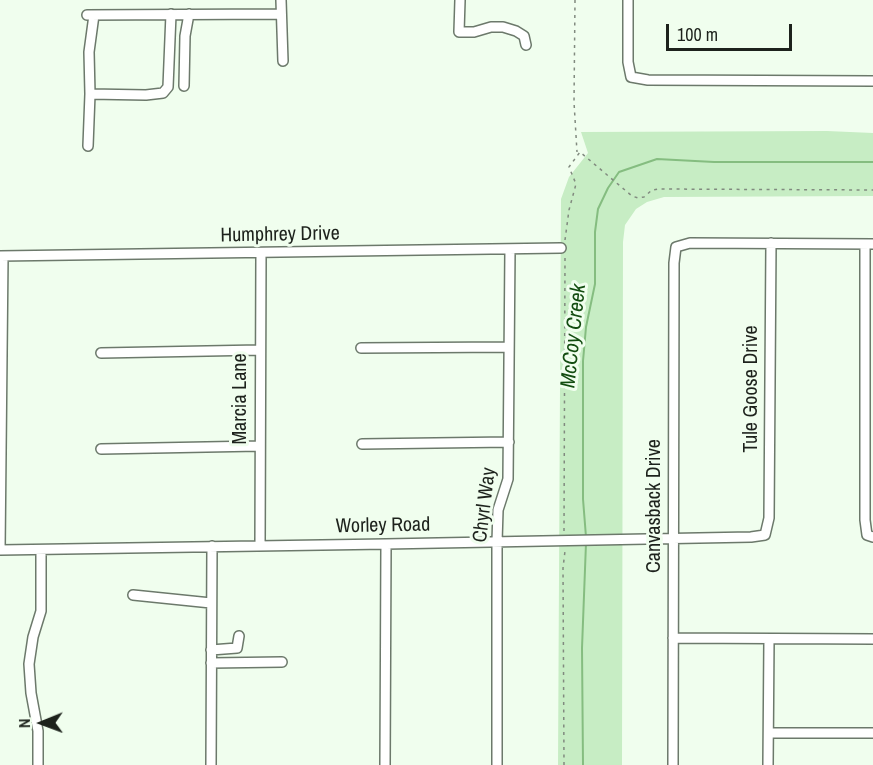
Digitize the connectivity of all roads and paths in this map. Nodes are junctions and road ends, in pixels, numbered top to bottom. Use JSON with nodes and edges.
{"nodes":[{"id":1,"x":280,"y":0,"type":"edge"},
{"id":2,"x":460,"y":0,"type":"edge"},
{"id":3,"x":575,"y":0,"type":"edge"},
{"id":4,"x":628,"y":0,"type":"edge"},
{"id":5,"x":171,"y":14,"type":"junction"},
{"id":6,"x":189,"y":14,"type":"junction"},
{"id":7,"x":281,"y":14,"type":"junction"},
{"id":8,"x":526,"y":45,"type":"dead end"},
{"id":9,"x":283,"y":61,"type":"dead end"},
{"id":10,"x":873,"y":81,"type":"edge"},
{"id":11,"x":184,"y":86,"type":"dead end"},
{"id":12,"x":90,"y":94,"type":"junction"},
{"id":13,"x":88,"y":146,"type":"dead end"},
{"id":14,"x":577,"y":152,"type":"dead end"},
{"id":15,"x":873,"y":190,"type":"edge"},
{"id":16,"x":771,"y":243,"type":"junction"},
{"id":17,"x":869,"y":244,"type":"edge"},
{"id":18,"x":510,"y":249,"type":"junction"},
{"id":19,"x":563,"y":251,"type":"junction"},
{"id":20,"x":261,"y":253,"type":"junction"},
{"id":21,"x":2,"y":256,"type":"edge"},
{"id":22,"x":509,"y":347,"type":"junction"},
{"id":23,"x":362,"y":348,"type":"dead end"},
{"id":24,"x":260,"y":350,"type":"junction"},
{"id":25,"x":101,"y":353,"type":"dead end"},
{"id":26,"x":509,"y":442,"type":"junction"},
{"id":27,"x":362,"y":444,"type":"dead end"},
{"id":28,"x":259,"y":446,"type":"junction"},
{"id":29,"x":101,"y":449,"type":"dead end"},
{"id":30,"x":765,"y":535,"type":"joint"},
{"id":31,"x":870,"y":536,"type":"edge"},
{"id":32,"x":566,"y":537,"type":"junction"},
{"id":33,"x":673,"y":538,"type":"junction"},
{"id":34,"x":497,"y":542,"type":"junction"},
{"id":35,"x":386,"y":544,"type":"junction"},
{"id":36,"x":212,"y":546,"type":"junction"},
{"id":37,"x":260,"y":546,"type":"junction"},
{"id":38,"x":0,"y":550,"type":"edge"},
{"id":39,"x":40,"y":550,"type":"junction"},
{"id":40,"x":565,"y":551,"type":"dead end"},
{"id":41,"x":133,"y":595,"type":"dead end"},
{"id":42,"x":212,"y":603,"type":"junction"},
{"id":43,"x":239,"y":636,"type":"dead end"},
{"id":44,"x":673,"y":638,"type":"junction"},
{"id":45,"x":769,"y":639,"type":"junction"},
{"id":46,"x":873,"y":639,"type":"edge"},
{"id":47,"x":211,"y":650,"type":"junction"},
{"id":48,"x":282,"y":662,"type":"dead end"},
{"id":49,"x":211,"y":663,"type":"junction"},
{"id":50,"x":769,"y":733,"type":"junction"},
{"id":51,"x":873,"y":733,"type":"edge"},
{"id":52,"x":38,"y":765,"type":"edge"},
{"id":53,"x":211,"y":765,"type":"edge"},
{"id":54,"x":385,"y":765,"type":"edge"},
{"id":55,"x":497,"y":765,"type":"edge"},
{"id":56,"x":564,"y":765,"type":"edge"},
{"id":57,"x":673,"y":765,"type":"edge"},
{"id":58,"x":768,"y":765,"type":"edge"}],
"edges":[{"from":1,"to":7,"type":"street"},
{"from":2,"to":8,"type":"street"},
{"from":3,"to":14,"type":"path"},
{"from":4,"to":10,"type":"street"},
{"from":5,"to":6,"type":"street"},
{"from":5,"to":12,"type":"street"},
{"from":5,"to":12,"type":"street"},
{"from":6,"to":7,"type":"street"},
{"from":6,"to":11,"type":"street"},
{"from":7,"to":9,"type":"street"},
{"from":12,"to":13,"type":"street"},
{"from":15,"to":19,"type":"path"},
{"from":16,"to":17,"type":"street"},
{"from":16,"to":30,"type":"street","name":"Tule Goose Drive"},
{"from":16,"to":33,"type":"street","name":"Canvasback Drive"},
{"from":17,"to":31,"type":"street"},
{"from":18,"to":19,"type":"street","name":"Humphrey Drive"},
{"from":18,"to":20,"type":"street","name":"Humphrey Drive"},
{"from":18,"to":22,"type":"street","name":"Chyrl Way"},
{"from":19,"to":32,"type":"path"},
{"from":20,"to":21,"type":"street","name":"Humphrey Drive"},
{"from":20,"to":24,"type":"street","name":"Marcia Lane"},
{"from":21,"to":38,"type":"street"},
{"from":22,"to":23,"type":"street"},
{"from":22,"to":26,"type":"street","name":"Chyrl Way"},
{"from":24,"to":25,"type":"street"},
{"from":24,"to":28,"type":"street","name":"Marcia Lane"},
{"from":26,"to":27,"type":"street"},
{"from":26,"to":34,"type":"street","name":"Chyrl Way"},
{"from":28,"to":29,"type":"street"},
{"from":28,"to":37,"type":"street","name":"Marcia Lane"},
{"from":30,"to":33,"type":"street","name":"Worley Road"},
{"from":32,"to":33,"type":"street","name":"Worley Road"},
{"from":32,"to":34,"type":"street","name":"Worley Road"},
{"from":33,"to":44,"type":"street","name":"Canvasback Drive"},
{"from":34,"to":35,"type":"street","name":"Worley Road"},
{"from":34,"to":55,"type":"street","name":"Chyrl Way"},
{"from":35,"to":37,"type":"street","name":"Worley Road"},
{"from":35,"to":54,"type":"street"},
{"from":36,"to":37,"type":"street","name":"Worley Road"},
{"from":36,"to":39,"type":"street","name":"Worley Road"},
{"from":36,"to":42,"type":"street"},
{"from":38,"to":39,"type":"street","name":"Worley Road"},
{"from":39,"to":52,"type":"street"},
{"from":40,"to":56,"type":"path"},
{"from":41,"to":42,"type":"street"},
{"from":42,"to":47,"type":"street"},
{"from":43,"to":47,"type":"street"},
{"from":44,"to":45,"type":"street"},
{"from":44,"to":57,"type":"street","name":"Canvasback Drive"},
{"from":45,"to":46,"type":"street"},
{"from":45,"to":50,"type":"street"},
{"from":47,"to":49,"type":"street"},
{"from":48,"to":49,"type":"street"},
{"from":49,"to":53,"type":"street"},
{"from":50,"to":51,"type":"street"},
{"from":50,"to":58,"type":"street"}]}
